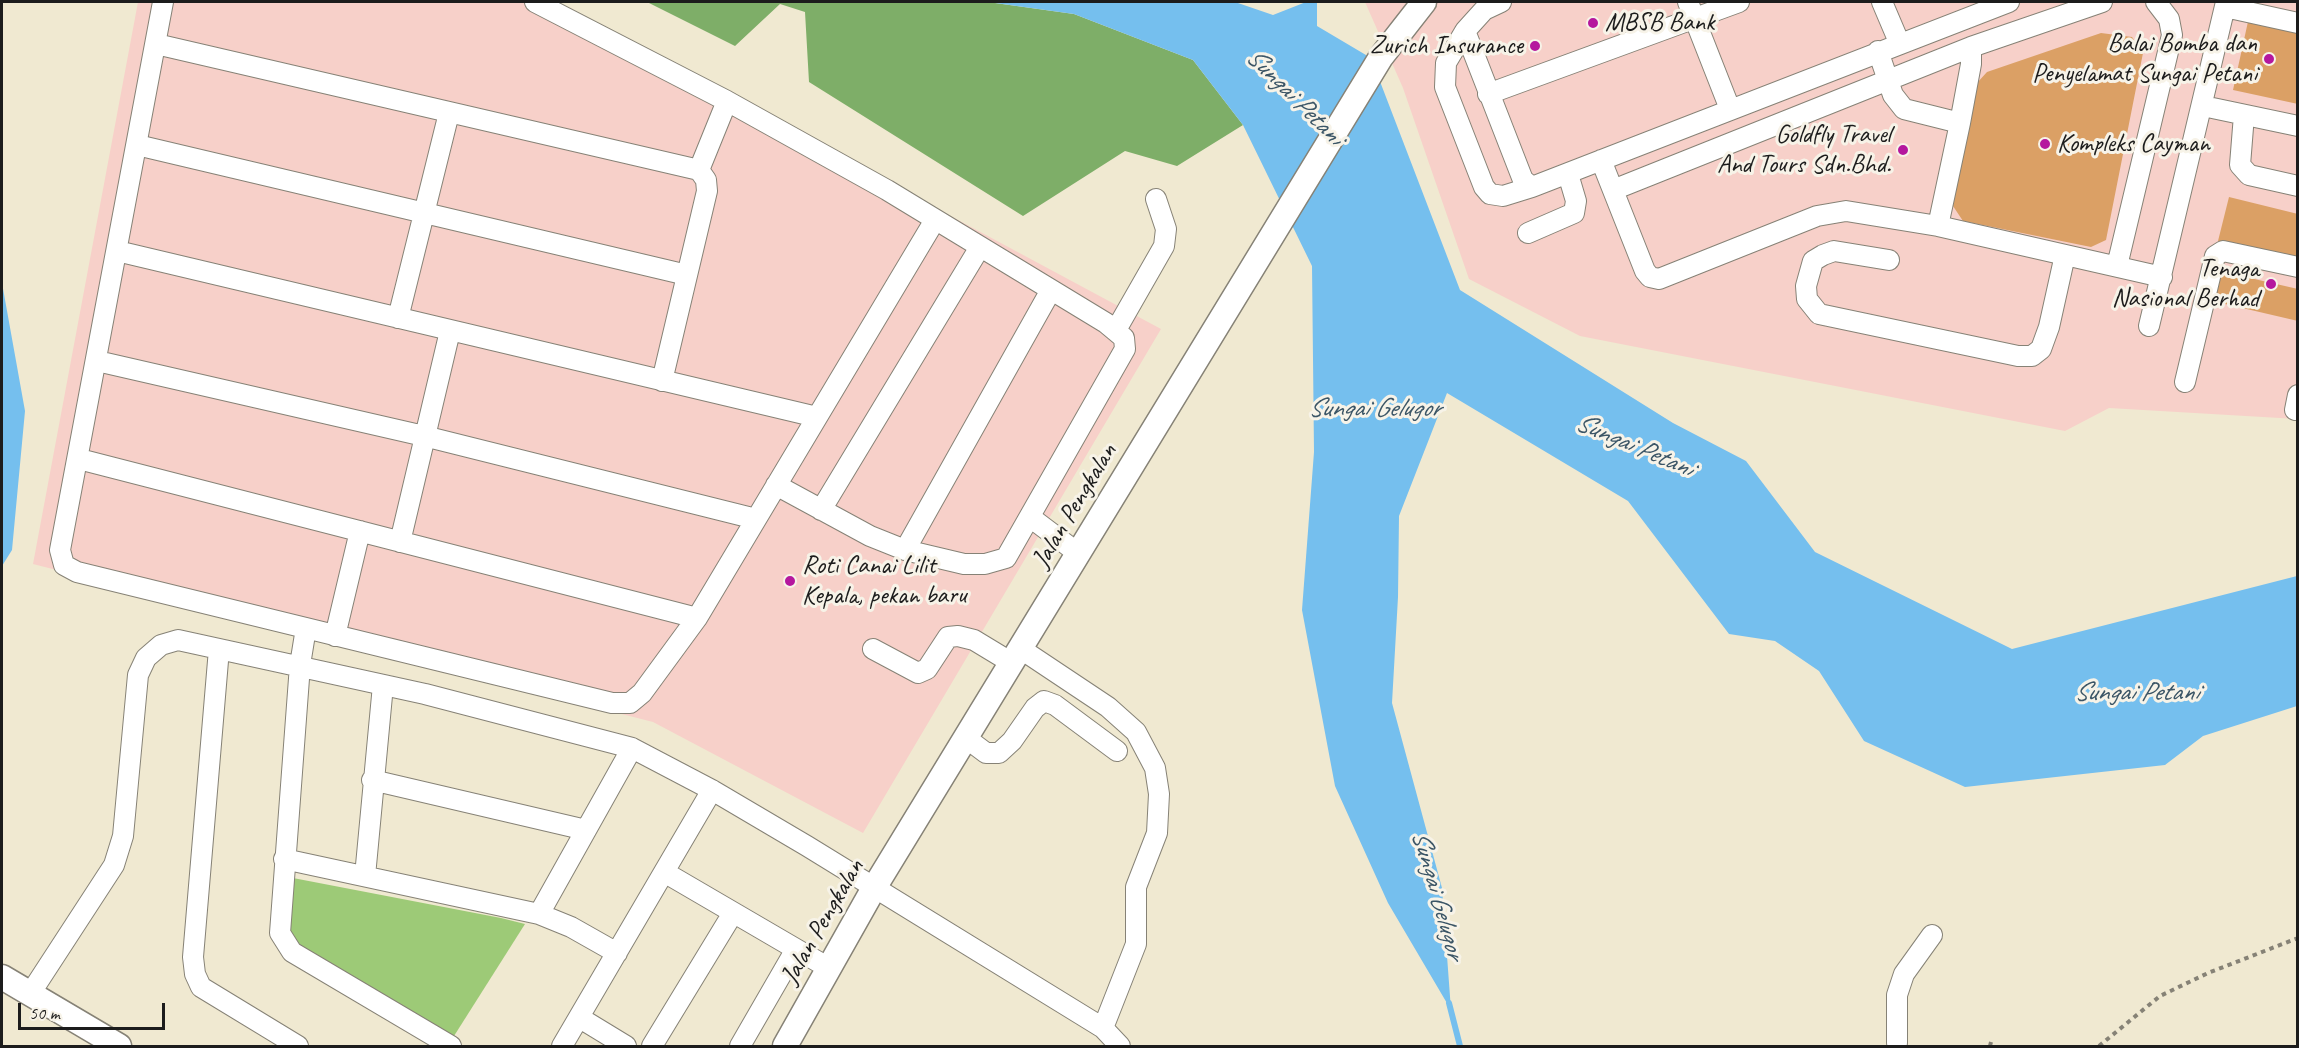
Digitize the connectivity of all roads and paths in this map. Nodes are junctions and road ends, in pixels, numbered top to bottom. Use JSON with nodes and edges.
{"nodes":[{"id":1,"x":163,"y":2,"type":"edge"},
{"id":2,"x":535,"y":2,"type":"edge"},
{"id":3,"x":1424,"y":2,"type":"edge"},
{"id":4,"x":1501,"y":2,"type":"edge"},
{"id":5,"x":1739,"y":2,"type":"edge"},
{"id":6,"x":1882,"y":2,"type":"edge"},
{"id":7,"x":2009,"y":2,"type":"edge"},
{"id":8,"x":2102,"y":2,"type":"edge"},
{"id":9,"x":2156,"y":2,"type":"edge"},
{"id":10,"x":2226,"y":4,"type":"edge"},
{"id":11,"x":1691,"y":10,"type":"edge"},
{"id":12,"x":2298,"y":22,"type":"edge"},
{"id":13,"x":1465,"y":31,"type":"junction"},
{"id":14,"x":1899,"y":42,"type":"junction"},
{"id":15,"x":156,"y":44,"type":"junction"},
{"id":16,"x":1971,"y":47,"type":"junction"},
{"id":17,"x":1878,"y":51,"type":"junction"},
{"id":18,"x":1887,"y":81,"type":"junction"},
{"id":19,"x":1488,"y":94,"type":"junction"},
{"id":20,"x":727,"y":101,"type":"junction"},
{"id":21,"x":2203,"y":106,"type":"junction"},
{"id":22,"x":1730,"y":109,"type":"junction"},
{"id":23,"x":449,"y":113,"type":"junction"},
{"id":24,"x":2244,"y":115,"type":"junction"},
{"id":25,"x":1960,"y":123,"type":"junction"},
{"id":26,"x":2298,"y":126,"type":"edge"},
{"id":27,"x":137,"y":145,"type":"junction"},
{"id":28,"x":1601,"y":160,"type":"junction"},
{"id":29,"x":699,"y":170,"type":"junction"},
{"id":30,"x":1568,"y":174,"type":"junction"},
{"id":31,"x":2298,"y":186,"type":"edge"},
{"id":32,"x":1532,"y":187,"type":"junction"},
{"id":33,"x":1612,"y":190,"type":"junction"},
{"id":34,"x":1156,"y":199,"type":"dead end"},
{"id":35,"x":426,"y":213,"type":"junction"},
{"id":36,"x":936,"y":220,"type":"junction"},
{"id":37,"x":1938,"y":226,"type":"junction"},
{"id":38,"x":1528,"y":233,"type":"dead end"},
{"id":39,"x":980,"y":246,"type":"junction"},
{"id":40,"x":117,"y":251,"type":"junction"},
{"id":41,"x":2065,"y":255,"type":"junction"},
{"id":42,"x":1888,"y":260,"type":"dead end"},
{"id":43,"x":2117,"y":266,"type":"junction"},
{"id":44,"x":2298,"y":267,"type":"edge"},
{"id":45,"x":687,"y":275,"type":"junction"},
{"id":46,"x":2162,"y":277,"type":"junction"},
{"id":47,"x":1051,"y":290,"type":"junction"},
{"id":48,"x":398,"y":318,"type":"junction"},
{"id":49,"x":2150,"y":326,"type":"dead end"},
{"id":50,"x":1116,"y":330,"type":"junction"},
{"id":51,"x":450,"y":331,"type":"junction"},
{"id":52,"x":97,"y":361,"type":"junction"},
{"id":53,"x":662,"y":381,"type":"junction"},
{"id":54,"x":2185,"y":382,"type":"dead end"},
{"id":55,"x":817,"y":417,"type":"junction"},
{"id":56,"x":424,"y":436,"type":"junction"},
{"id":57,"x":79,"y":459,"type":"junction"},
{"id":58,"x":776,"y":485,"type":"junction"},
{"id":59,"x":821,"y":510,"type":"junction"},
{"id":60,"x":1030,"y":517,"type":"junction"},
{"id":61,"x":756,"y":519,"type":"junction"},
{"id":62,"x":360,"y":531,"type":"junction"},
{"id":63,"x":400,"y":542,"type":"junction"},
{"id":64,"x":905,"y":550,"type":"junction"},
{"id":65,"x":1079,"y":554,"type":"junction"},
{"id":66,"x":697,"y":618,"type":"junction"},
{"id":67,"x":306,"y":628,"type":"junction"},
{"id":68,"x":335,"y":636,"type":"junction"},
{"id":69,"x":219,"y":649,"type":"junction"},
{"id":70,"x":873,"y":649,"type":"dead end"},
{"id":71,"x":1016,"y":656,"type":"junction"},
{"id":72,"x":300,"y":665,"type":"junction"},
{"id":73,"x":383,"y":685,"type":"junction"},
{"id":74,"x":966,"y":738,"type":"junction"},
{"id":75,"x":632,"y":748,"type":"junction"},
{"id":76,"x":1117,"y":751,"type":"dead end"},
{"id":77,"x":372,"y":780,"type":"junction"},
{"id":78,"x":712,"y":790,"type":"junction"},
{"id":79,"x":586,"y":830,"type":"junction"},
{"id":80,"x":284,"y":859,"type":"junction"},
{"id":81,"x":664,"y":872,"type":"junction"},
{"id":82,"x":365,"y":876,"type":"junction"},
{"id":83,"x":874,"y":888,"type":"junction"},
{"id":84,"x":733,"y":913,"type":"junction"},
{"id":85,"x":539,"y":914,"type":"junction"},
{"id":86,"x":1932,"y":935,"type":"dead end"},
{"id":87,"x":2298,"y":938,"type":"edge"},
{"id":88,"x":796,"y":949,"type":"junction"},
{"id":89,"x":617,"y":954,"type":"junction"},
{"id":90,"x":829,"y":968,"type":"junction"},
{"id":91,"x":2,"y":977,"type":"edge"},
{"id":92,"x":30,"y":994,"type":"junction"},
{"id":93,"x":580,"y":1018,"type":"junction"},
{"id":94,"x":1103,"y":1028,"type":"junction"},
{"id":95,"x":1897,"y":1043,"type":"dead end"},
{"id":96,"x":785,"y":1046,"type":"edge"},
{"id":97,"x":119,"y":1047,"type":"edge"},
{"id":98,"x":298,"y":1047,"type":"edge"},
{"id":99,"x":451,"y":1047,"type":"edge"},
{"id":100,"x":562,"y":1047,"type":"edge"},
{"id":101,"x":626,"y":1047,"type":"edge"},
{"id":102,"x":652,"y":1047,"type":"edge"},
{"id":103,"x":740,"y":1047,"type":"edge"},
{"id":104,"x":1120,"y":1047,"type":"edge"},
{"id":105,"x":2099,"y":1047,"type":"edge"}],
"edges":[{"from":1,"to":15,"type":"street"},
{"from":2,"to":20,"type":"street"},
{"from":3,"to":65,"type":"main road","name":"Jalan Pengkalan"},
{"from":4,"to":13,"type":"street"},
{"from":5,"to":11,"type":"street"},
{"from":6,"to":14,"type":"street"},
{"from":7,"to":14,"type":"street"},
{"from":8,"to":16,"type":"street"},
{"from":9,"to":43,"type":"street"},
{"from":10,"to":12,"type":"street"},
{"from":10,"to":21,"type":"street"},
{"from":11,"to":19,"type":"street"},
{"from":11,"to":22,"type":"street"},
{"from":13,"to":19,"type":"street"},
{"from":13,"to":32,"type":"street"},
{"from":14,"to":17,"type":"street"},
{"from":15,"to":23,"type":"street"},
{"from":15,"to":27,"type":"street"},
{"from":16,"to":18,"type":"street"},
{"from":16,"to":25,"type":"street"},
{"from":17,"to":18,"type":"street"},
{"from":17,"to":22,"type":"street"},
{"from":18,"to":25,"type":"street"},
{"from":18,"to":33,"type":"street"},
{"from":19,"to":32,"type":"street"},
{"from":20,"to":29,"type":"street"},
{"from":20,"to":36,"type":"street"},
{"from":21,"to":24,"type":"street"},
{"from":21,"to":46,"type":"street"},
{"from":22,"to":28,"type":"street"},
{"from":23,"to":29,"type":"street"},
{"from":23,"to":35,"type":"street"},
{"from":24,"to":26,"type":"street"},
{"from":24,"to":31,"type":"street"},
{"from":25,"to":37,"type":"street"},
{"from":27,"to":35,"type":"street"},
{"from":27,"to":40,"type":"street"},
{"from":28,"to":30,"type":"street"},
{"from":28,"to":33,"type":"street"},
{"from":29,"to":45,"type":"street"},
{"from":30,"to":32,"type":"street"},
{"from":30,"to":38,"type":"street"},
{"from":33,"to":37,"type":"street"},
{"from":34,"to":50,"type":"street"},
{"from":35,"to":45,"type":"street"},
{"from":35,"to":48,"type":"street"},
{"from":36,"to":39,"type":"street"},
{"from":36,"to":55,"type":"street"},
{"from":37,"to":41,"type":"street"},
{"from":39,"to":47,"type":"street"},
{"from":39,"to":59,"type":"street"},
{"from":40,"to":48,"type":"street"},
{"from":40,"to":52,"type":"street"},
{"from":41,"to":42,"type":"street"},
{"from":41,"to":43,"type":"street"},
{"from":43,"to":46,"type":"street"},
{"from":44,"to":54,"type":"street"},
{"from":45,"to":53,"type":"street"},
{"from":46,"to":49,"type":"street"},
{"from":47,"to":50,"type":"street"},
{"from":47,"to":64,"type":"street"},
{"from":48,"to":51,"type":"street"},
{"from":50,"to":60,"type":"street"},
{"from":51,"to":53,"type":"street"},
{"from":51,"to":56,"type":"street"},
{"from":52,"to":56,"type":"street"},
{"from":52,"to":57,"type":"street"},
{"from":53,"to":55,"type":"street"},
{"from":55,"to":58,"type":"street"},
{"from":56,"to":61,"type":"street"},
{"from":56,"to":63,"type":"street"},
{"from":57,"to":62,"type":"street"},
{"from":57,"to":67,"type":"street"},
{"from":58,"to":59,"type":"street"},
{"from":58,"to":61,"type":"street"},
{"from":59,"to":64,"type":"street"},
{"from":60,"to":64,"type":"street"},
{"from":60,"to":65,"type":"street"},
{"from":61,"to":66,"type":"street"},
{"from":62,"to":63,"type":"street"},
{"from":62,"to":68,"type":"street"},
{"from":63,"to":66,"type":"street"},
{"from":65,"to":71,"type":"main road","name":"Jalan Pengkalan"},
{"from":66,"to":68,"type":"street"},
{"from":67,"to":68,"type":"street"},
{"from":67,"to":72,"type":"street"},
{"from":69,"to":72,"type":"street"},
{"from":69,"to":92,"type":"street"},
{"from":69,"to":98,"type":"street"},
{"from":70,"to":71,"type":"street"},
{"from":71,"to":74,"type":"main road","name":"Jalan Pengkalan"},
{"from":71,"to":94,"type":"street"},
{"from":72,"to":73,"type":"street"},
{"from":72,"to":80,"type":"street"},
{"from":73,"to":75,"type":"street"},
{"from":73,"to":77,"type":"street"},
{"from":74,"to":76,"type":"street"},
{"from":74,"to":83,"type":"main road","name":"Jalan Pengkalan"},
{"from":75,"to":78,"type":"street"},
{"from":75,"to":79,"type":"street"},
{"from":77,"to":79,"type":"street"},
{"from":77,"to":82,"type":"street"},
{"from":78,"to":81,"type":"street"},
{"from":78,"to":83,"type":"street"},
{"from":79,"to":85,"type":"street"},
{"from":80,"to":82,"type":"street"},
{"from":80,"to":99,"type":"street"},
{"from":81,"to":84,"type":"street"},
{"from":81,"to":89,"type":"street"},
{"from":82,"to":85,"type":"street"},
{"from":83,"to":90,"type":"main road","name":"Jalan Pengkalan"},
{"from":83,"to":94,"type":"street"},
{"from":84,"to":88,"type":"street"},
{"from":84,"to":102,"type":"street"},
{"from":85,"to":89,"type":"street"},
{"from":86,"to":95,"type":"street"},
{"from":87,"to":105,"type":"path"},
{"from":88,"to":90,"type":"street"},
{"from":88,"to":103,"type":"street"},
{"from":89,"to":93,"type":"street"},
{"from":90,"to":96,"type":"main road","name":"Jalan Pengkalan"},
{"from":91,"to":92,"type":"main road"},
{"from":92,"to":97,"type":"main road"},
{"from":93,"to":100,"type":"street"},
{"from":93,"to":101,"type":"street"},
{"from":94,"to":104,"type":"street"}]}
